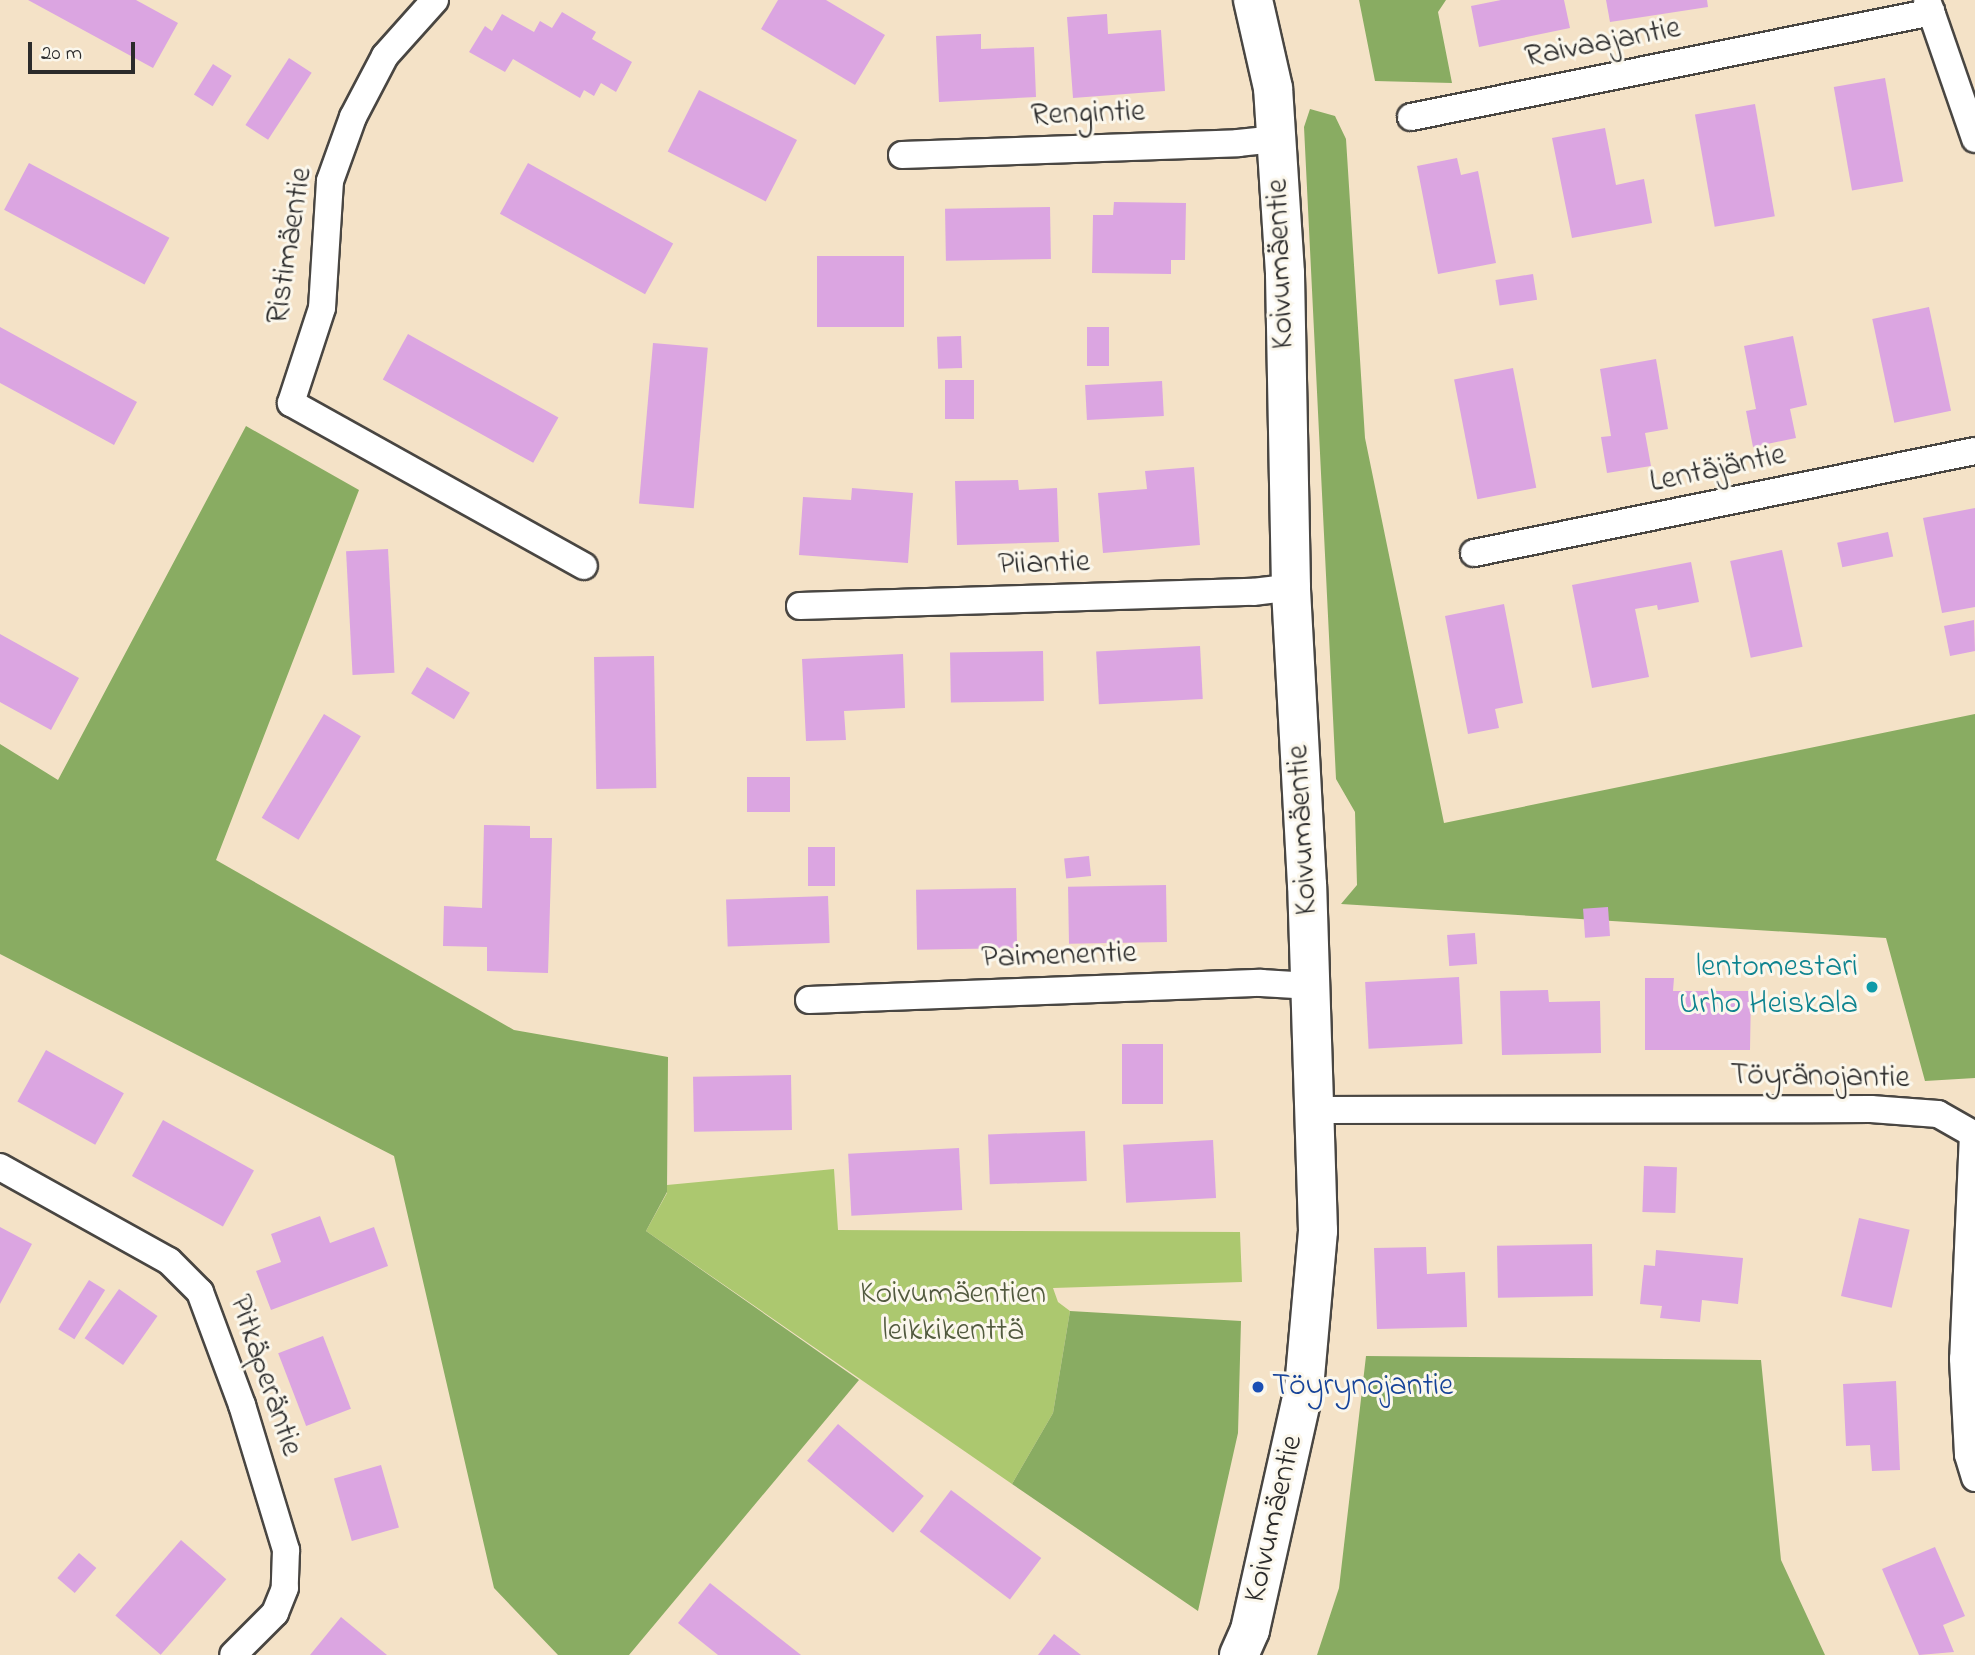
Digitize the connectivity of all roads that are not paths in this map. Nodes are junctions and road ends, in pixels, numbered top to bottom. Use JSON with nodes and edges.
{"nodes":[{"id":1,"x":435,"y":0,"type":"edge"},
{"id":2,"x":1253,"y":0,"type":"edge"},
{"id":3,"x":1930,"y":6,"type":"edge"},
{"id":4,"x":1410,"y":117,"type":"dead end"},
{"id":5,"x":1276,"y":139,"type":"junction"},
{"id":6,"x":1975,"y":139,"type":"edge"},
{"id":7,"x":902,"y":155,"type":"dead end"},
{"id":8,"x":1975,"y":451,"type":"edge"},
{"id":9,"x":1474,"y":553,"type":"dead end"},
{"id":10,"x":584,"y":566,"type":"dead end"},
{"id":11,"x":1291,"y":587,"type":"junction"},
{"id":12,"x":800,"y":606,"type":"dead end"},
{"id":13,"x":1311,"y":986,"type":"junction"},
{"id":14,"x":809,"y":1000,"type":"dead end"},
{"id":15,"x":1316,"y":1110,"type":"junction"},
{"id":16,"x":0,"y":1167,"type":"edge"},
{"id":17,"x":1975,"y":1478,"type":"edge"},
{"id":18,"x":233,"y":1655,"type":"edge"},
{"id":19,"x":1239,"y":1655,"type":"edge"}],
"edges":[{"from":1,"to":10,"type":"street","name":"Ristimäentie"},
{"from":2,"to":5,"type":"street","name":"Koivumäentie"},
{"from":3,"to":4,"type":"street","name":"Raivaajantie"},
{"from":3,"to":6,"type":"street"},
{"from":5,"to":7,"type":"street","name":"Rengintie"},
{"from":5,"to":11,"type":"street","name":"Koivumäentie"},
{"from":8,"to":9,"type":"street","name":"Lentäjäntie"},
{"from":11,"to":12,"type":"street","name":"Piiantie"},
{"from":11,"to":13,"type":"street","name":"Koivumäentie"},
{"from":13,"to":14,"type":"street","name":"Paimenentie"},
{"from":13,"to":15,"type":"street","name":"Koivumäentie"},
{"from":15,"to":17,"type":"street","name":"Töyränojantie"},
{"from":15,"to":19,"type":"street","name":"Koivumäentie"},
{"from":16,"to":18,"type":"street","name":"Pitkäperäntie"}]}
